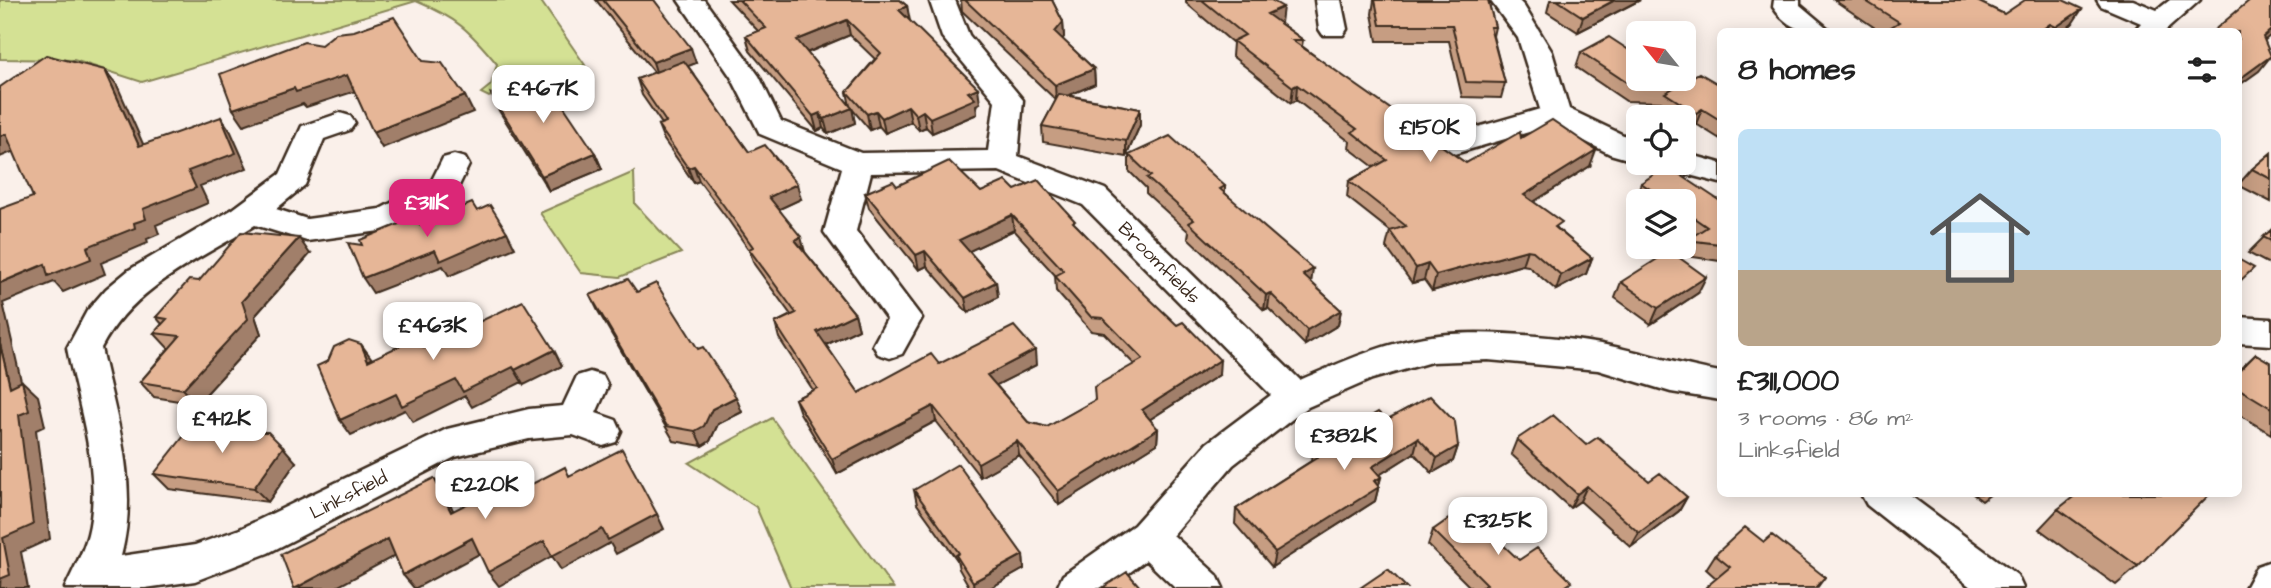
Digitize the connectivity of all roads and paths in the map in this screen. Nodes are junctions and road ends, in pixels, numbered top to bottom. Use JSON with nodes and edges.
{"nodes":[{"id":1,"x":691,"y":0,"type":"edge"},
{"id":2,"x":1328,"y":0,"type":"edge"},
{"id":3,"x":1503,"y":0,"type":"edge"},
{"id":4,"x":1787,"y":0,"type":"edge"},
{"id":5,"x":2110,"y":0,"type":"edge"},
{"id":6,"x":2187,"y":0,"type":"edge"},
{"id":7,"x":943,"y":2,"type":"dead end"},
{"id":8,"x":2151,"y":26,"type":"edge"},
{"id":9,"x":1814,"y":28,"type":"edge"},
{"id":10,"x":1333,"y":29,"type":"dead end"},
{"id":11,"x":1556,"y":114,"type":"junction"},
{"id":12,"x":314,"y":130,"type":"dead end"},
{"id":13,"x":1626,"y":148,"type":"edge"},
{"id":14,"x":1437,"y":149,"type":"edge"},
{"id":15,"x":1002,"y":161,"type":"junction"},
{"id":16,"x":858,"y":163,"type":"junction"},
{"id":17,"x":1696,"y":167,"type":"edge"},
{"id":18,"x":1717,"y":172,"type":"edge"},
{"id":19,"x":455,"y":183,"type":"dead end"},
{"id":20,"x":253,"y":213,"type":"junction"},
{"id":21,"x":2242,"y":330,"type":"edge"},
{"id":22,"x":2271,"y":332,"type":"edge"},
{"id":23,"x":890,"y":345,"type":"dead end"},
{"id":24,"x":1717,"y":382,"type":"edge"},
{"id":25,"x":1295,"y":397,"type":"junction"},
{"id":26,"x":590,"y":412,"type":"dead end"},
{"id":27,"x":1884,"y":497,"type":"edge"},
{"id":28,"x":1148,"y":537,"type":"junction"},
{"id":29,"x":2271,"y":579,"type":"edge"},
{"id":30,"x":88,"y":583,"type":"edge"},
{"id":31,"x":1077,"y":588,"type":"edge"},
{"id":32,"x":1203,"y":588,"type":"edge"},
{"id":33,"x":2003,"y":588,"type":"edge"},
{"id":34,"x":2265,"y":588,"type":"edge"}],
"edges":[{"from":1,"to":16,"type":"street","name":"Broomfields"},
{"from":2,"to":10,"type":"street"},
{"from":3,"to":11,"type":"street"},
{"from":4,"to":9,"type":"street"},
{"from":5,"to":8,"type":"street"},
{"from":6,"to":8,"type":"street"},
{"from":7,"to":15,"type":"street"},
{"from":11,"to":13,"type":"street"},
{"from":11,"to":14,"type":"street"},
{"from":12,"to":20,"type":"street","name":"Linksfield"},
{"from":15,"to":16,"type":"street","name":"Broomfields"},
{"from":15,"to":25,"type":"street","name":"Broomfields"},
{"from":16,"to":23,"type":"street"},
{"from":17,"to":18,"type":"street"},
{"from":19,"to":20,"type":"street"},
{"from":20,"to":30,"type":"street","name":"Linksfield"},
{"from":21,"to":22,"type":"street"},
{"from":24,"to":25,"type":"street"},
{"from":25,"to":28,"type":"street"},
{"from":26,"to":30,"type":"street","name":"Linksfield"},
{"from":27,"to":33,"type":"street"},
{"from":28,"to":31,"type":"street"},
{"from":28,"to":32,"type":"street"},
{"from":29,"to":34,"type":"street"}]}
